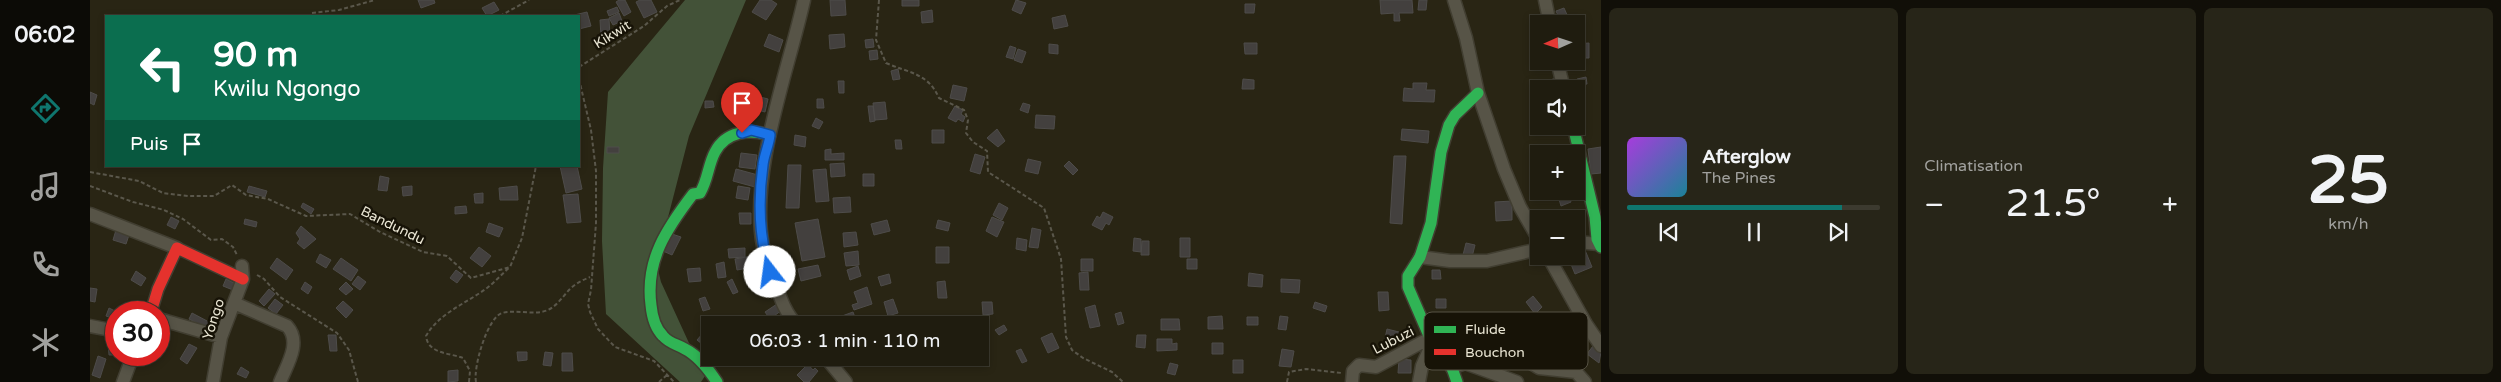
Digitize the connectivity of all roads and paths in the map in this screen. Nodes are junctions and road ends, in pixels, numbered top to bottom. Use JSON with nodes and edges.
{"nodes":[{"id":1,"x":376,"y":0,"type":"edge"},
{"id":2,"x":529,"y":0,"type":"edge"},
{"id":3,"x":680,"y":0,"type":"edge"},
{"id":4,"x":804,"y":0,"type":"edge"},
{"id":5,"x":879,"y":0,"type":"edge"},
{"id":6,"x":1454,"y":0,"type":"edge"},
{"id":7,"x":1545,"y":0,"type":"edge"},
{"id":8,"x":312,"y":13,"type":"dead end"},
{"id":9,"x":502,"y":15,"type":"edge"},
{"id":10,"x":1548,"y":15,"type":"edge"},
{"id":11,"x":580,"y":66,"type":"edge"},
{"id":12,"x":580,"y":83,"type":"edge"},
{"id":13,"x":1478,"y":94,"type":"junction"},
{"id":14,"x":770,"y":135,"type":"junction"},
{"id":15,"x":1575,"y":135,"type":"edge"},
{"id":16,"x":536,"y":167,"type":"edge"},
{"id":17,"x":90,"y":172,"type":"edge"},
{"id":18,"x":90,"y":214,"type":"edge"},
{"id":19,"x":1598,"y":217,"type":"edge"},
{"id":20,"x":1530,"y":224,"type":"edge"},
{"id":21,"x":1585,"y":243,"type":"edge"},
{"id":22,"x":1600,"y":245,"type":"edge"},
{"id":23,"x":177,"y":248,"type":"junction"},
{"id":24,"x":1530,"y":252,"type":"edge"},
{"id":25,"x":1420,"y":257,"type":"junction"},
{"id":26,"x":1553,"y":265,"type":"edge"},
{"id":27,"x":510,"y":266,"type":"junction"},
{"id":28,"x":242,"y":273,"type":"joint"},
{"id":29,"x":591,"y":276,"type":"junction"},
{"id":30,"x":154,"y":301,"type":"edge"},
{"id":31,"x":234,"y":303,"type":"junction"},
{"id":32,"x":1579,"y":312,"type":"edge"},
{"id":33,"x":790,"y":316,"type":"edge"},
{"id":34,"x":170,"y":322,"type":"edge"},
{"id":35,"x":1424,"y":324,"type":"edge"},
{"id":36,"x":90,"y":326,"type":"edge"},
{"id":37,"x":1588,"y":327,"type":"edge"},
{"id":38,"x":105,"y":329,"type":"edge"},
{"id":39,"x":220,"y":337,"type":"junction"},
{"id":40,"x":1424,"y":343,"type":"edge"},
{"id":41,"x":1601,"y":346,"type":"edge"},
{"id":42,"x":1424,"y":360,"type":"edge"},
{"id":43,"x":129,"y":366,"type":"edge"},
{"id":44,"x":833,"y":366,"type":"edge"},
{"id":45,"x":1453,"y":370,"type":"edge"},
{"id":46,"x":1484,"y":370,"type":"edge"},
{"id":47,"x":1558,"y":370,"type":"edge"},
{"id":48,"x":667,"y":375,"type":"junction"},
{"id":49,"x":1352,"y":378,"type":"edge"},
{"id":50,"x":123,"y":382,"type":"edge"},
{"id":51,"x":213,"y":382,"type":"edge"},
{"id":52,"x":280,"y":382,"type":"edge"},
{"id":53,"x":469,"y":382,"type":"edge"},
{"id":54,"x":476,"y":382,"type":"edge"},
{"id":55,"x":659,"y":382,"type":"edge"},
{"id":56,"x":674,"y":382,"type":"edge"},
{"id":57,"x":717,"y":382,"type":"edge"},
{"id":58,"x":846,"y":382,"type":"edge"},
{"id":59,"x":1123,"y":382,"type":"edge"},
{"id":60,"x":1288,"y":382,"type":"edge"},
{"id":61,"x":1419,"y":382,"type":"edge"},
{"id":62,"x":1457,"y":382,"type":"edge"},
{"id":63,"x":1517,"y":382,"type":"edge"},
{"id":64,"x":1585,"y":382,"type":"edge"}],
"edges":[{"from":1,"to":8,"type":"path"},
{"from":2,"to":9,"type":"path"},
{"from":3,"to":11,"type":"path","name":"Kikwit"},
{"from":4,"to":14,"type":"street"},
{"from":5,"to":59,"type":"path"},
{"from":6,"to":13,"type":"street"},
{"from":7,"to":10,"type":"street"},
{"from":12,"to":29,"type":"path"},
{"from":13,"to":20,"type":"street"},
{"from":13,"to":25,"type":"street"},
{"from":14,"to":33,"type":"street"},
{"from":14,"to":57,"type":"street"},
{"from":15,"to":19,"type":"street"},
{"from":16,"to":27,"type":"path"},
{"from":17,"to":27,"type":"path","name":"Bandundu"},
{"from":18,"to":23,"type":"street"},
{"from":19,"to":22,"type":"street"},
{"from":21,"to":22,"type":"street"},
{"from":23,"to":28,"type":"street"},
{"from":23,"to":30,"type":"street"},
{"from":24,"to":25,"type":"street"},
{"from":25,"to":35,"type":"street"},
{"from":26,"to":32,"type":"street"},
{"from":27,"to":53,"type":"path"},
{"from":28,"to":31,"type":"street","name":"Yongo"},
{"from":29,"to":48,"type":"path"},
{"from":29,"to":54,"type":"path"},
{"from":31,"to":39,"type":"street","name":"Yongo"},
{"from":31,"to":52,"type":"street"},
{"from":34,"to":39,"type":"street"},
{"from":36,"to":38,"type":"street"},
{"from":37,"to":41,"type":"street"},
{"from":39,"to":51,"type":"street","name":"Yongo"},
{"from":40,"to":49,"type":"street","name":"Lubuzi"},
{"from":42,"to":61,"type":"street"},
{"from":43,"to":50,"type":"street"},
{"from":44,"to":58,"type":"street"},
{"from":45,"to":62,"type":"street"},
{"from":46,"to":63,"type":"street"},
{"from":47,"to":64,"type":"street"},
{"from":48,"to":55,"type":"path"},
{"from":48,"to":56,"type":"path"},
{"from":49,"to":60,"type":"path"}]}
